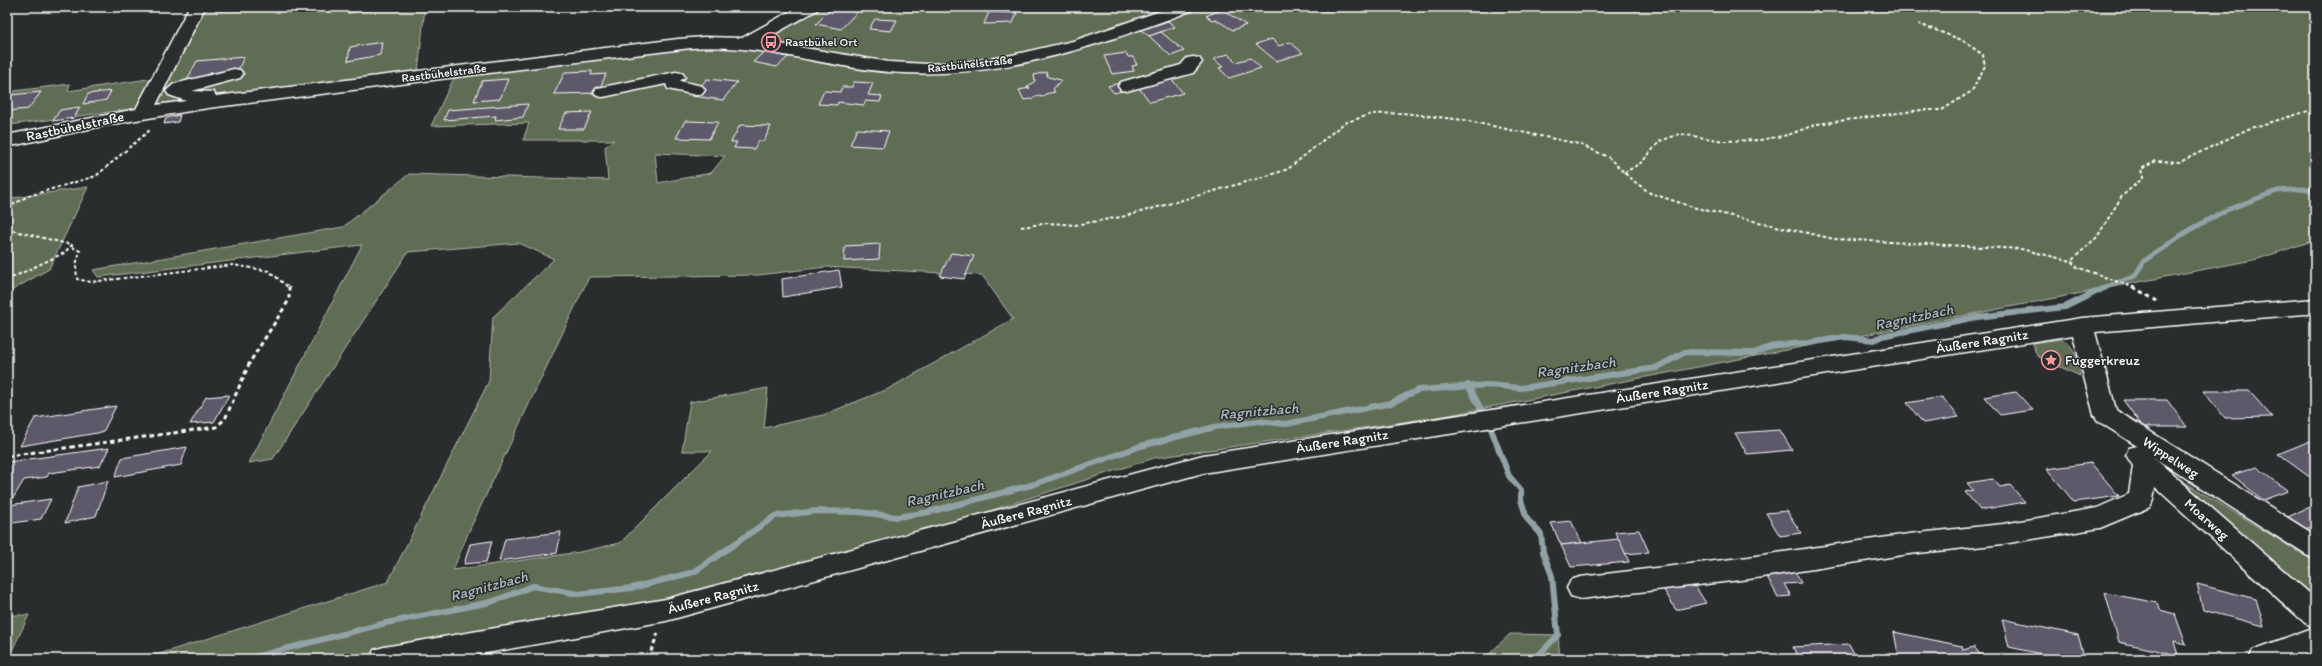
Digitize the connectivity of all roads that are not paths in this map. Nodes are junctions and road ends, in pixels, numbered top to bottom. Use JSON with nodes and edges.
{"nodes":[{"id":1,"x":197,"y":7,"type":"edge"},
{"id":2,"x":811,"y":7,"type":"edge"},
{"id":3,"x":1187,"y":7,"type":"edge"},
{"id":4,"x":746,"y":43,"type":"junction"},
{"id":5,"x":1194,"y":62,"type":"dead end"},
{"id":6,"x":234,"y":74,"type":"dead end"},
{"id":7,"x":1127,"y":86,"type":"dead end"},
{"id":8,"x":696,"y":90,"type":"dead end"},
{"id":9,"x":603,"y":92,"type":"dead end"},
{"id":10,"x":226,"y":102,"type":"junction"},
{"id":11,"x":143,"y":113,"type":"junction"},
{"id":12,"x":7,"y":141,"type":"edge"},
{"id":13,"x":2315,"y":306,"type":"edge"},
{"id":14,"x":2082,"y":326,"type":"junction"},
{"id":15,"x":2106,"y":415,"type":"junction"},
{"id":16,"x":2145,"y":464,"type":"junction"},
{"id":17,"x":2315,"y":548,"type":"edge"},
{"id":18,"x":1580,"y":588,"type":"dead end"},
{"id":19,"x":2315,"y":615,"type":"edge"},
{"id":20,"x":2307,"y":648,"type":"edge"},
{"id":21,"x":384,"y":659,"type":"edge"},
{"id":22,"x":2263,"y":659,"type":"edge"}],
"edges":[{"from":1,"to":11,"type":"street","name":"Rastbühelstraße"},
{"from":2,"to":4,"type":"street","name":"Rastbühelstraße"},
{"from":3,"to":4,"type":"street","name":"Rastbühelstraße"},
{"from":4,"to":10,"type":"street","name":"Rastbühelstraße"},
{"from":5,"to":7,"type":"street"},
{"from":6,"to":10,"type":"street"},
{"from":8,"to":9,"type":"street"},
{"from":10,"to":11,"type":"street","name":"Rastbühelstraße"},
{"from":11,"to":12,"type":"street","name":"Rastbühelstraße"},
{"from":13,"to":14,"type":"street","name":"Äußere Ragnitz"},
{"from":14,"to":15,"type":"street"},
{"from":14,"to":21,"type":"street","name":"Äußere Ragnitz"},
{"from":15,"to":16,"type":"street","name":"Moarweg"},
{"from":15,"to":17,"type":"street","name":"Wippelweg"},
{"from":16,"to":18,"type":"street"},
{"from":16,"to":19,"type":"street","name":"Moarweg"},
{"from":20,"to":22,"type":"street"}]}
